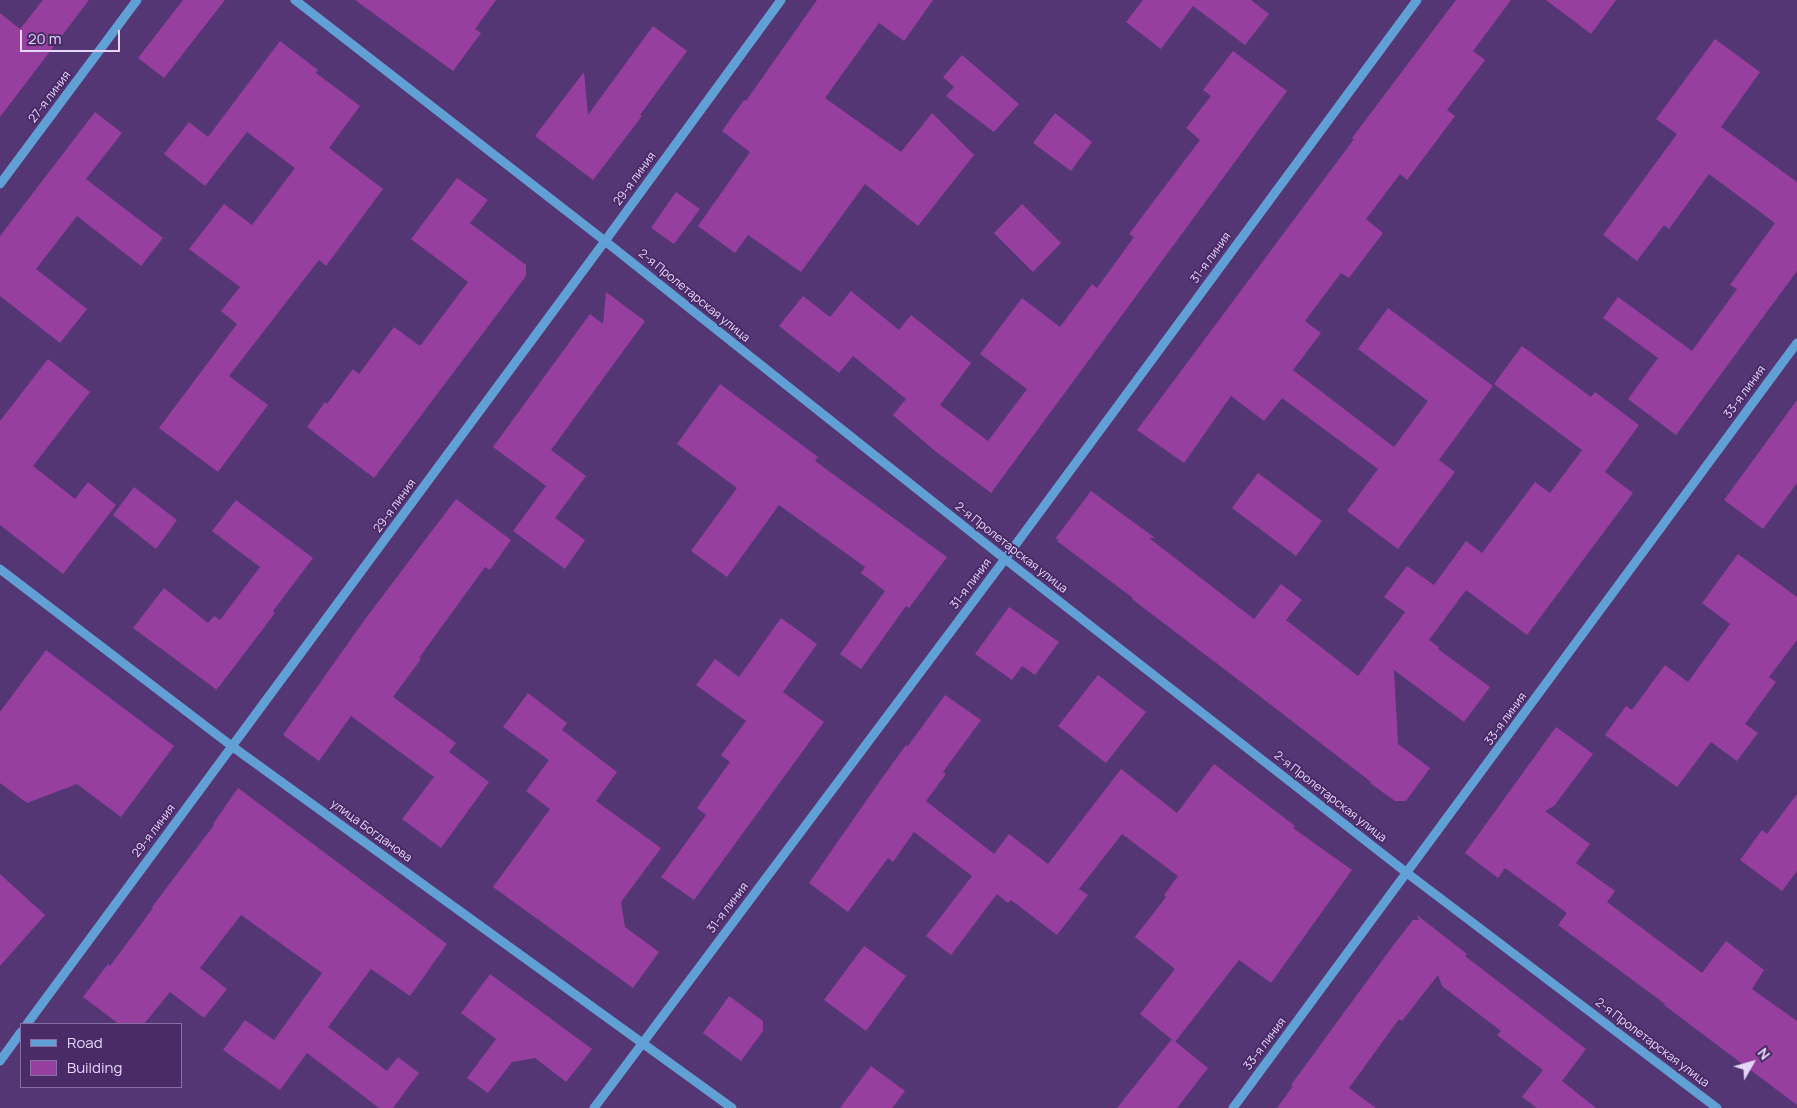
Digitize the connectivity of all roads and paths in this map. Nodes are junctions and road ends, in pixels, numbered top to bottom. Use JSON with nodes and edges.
{"nodes":[{"id":1,"x":137,"y":0,"type":"edge"},
{"id":2,"x":295,"y":0,"type":"edge"},
{"id":3,"x":781,"y":0,"type":"edge"},
{"id":4,"x":1417,"y":0,"type":"edge"},
{"id":5,"x":0,"y":184,"type":"edge"},
{"id":6,"x":605,"y":241,"type":"junction"},
{"id":7,"x":1797,"y":343,"type":"edge"},
{"id":8,"x":1005,"y":560,"type":"junction"},
{"id":9,"x":0,"y":569,"type":"edge"},
{"id":10,"x":232,"y":747,"type":"junction"},
{"id":11,"x":1408,"y":873,"type":"junction"},
{"id":12,"x":28,"y":1023,"type":"edge"},
{"id":13,"x":20,"y":1033,"type":"edge"},
{"id":14,"x":643,"y":1043,"type":"junction"},
{"id":15,"x":0,"y":1061,"type":"edge"},
{"id":16,"x":594,"y":1108,"type":"edge"},
{"id":17,"x":732,"y":1108,"type":"edge"},
{"id":18,"x":1233,"y":1108,"type":"edge"},
{"id":19,"x":1717,"y":1108,"type":"edge"}],
"edges":[{"from":1,"to":5,"type":"street","name":"27-я линия"},
{"from":2,"to":6,"type":"street","name":"2-я Пролетарская улица"},
{"from":3,"to":6,"type":"street","name":"29-я линия"},
{"from":4,"to":8,"type":"street","name":"31-я линия"},
{"from":6,"to":8,"type":"street","name":"2-я Пролетарская улица"},
{"from":6,"to":10,"type":"street","name":"29-я линия"},
{"from":7,"to":11,"type":"street","name":"33-я линия"},
{"from":8,"to":11,"type":"street","name":"2-я Пролетарская улица"},
{"from":8,"to":14,"type":"street","name":"31-я линия"},
{"from":9,"to":10,"type":"street","name":"улица Богданова"},
{"from":10,"to":12,"type":"street","name":"29-я линия"},
{"from":10,"to":14,"type":"street","name":"улица Богданова"},
{"from":11,"to":18,"type":"street","name":"33-я линия"},
{"from":11,"to":19,"type":"street","name":"2-я Пролетарская улица"},
{"from":13,"to":15,"type":"street"},
{"from":14,"to":16,"type":"street","name":"31-я линия"},
{"from":14,"to":17,"type":"street","name":"улица Богданова"}]}
